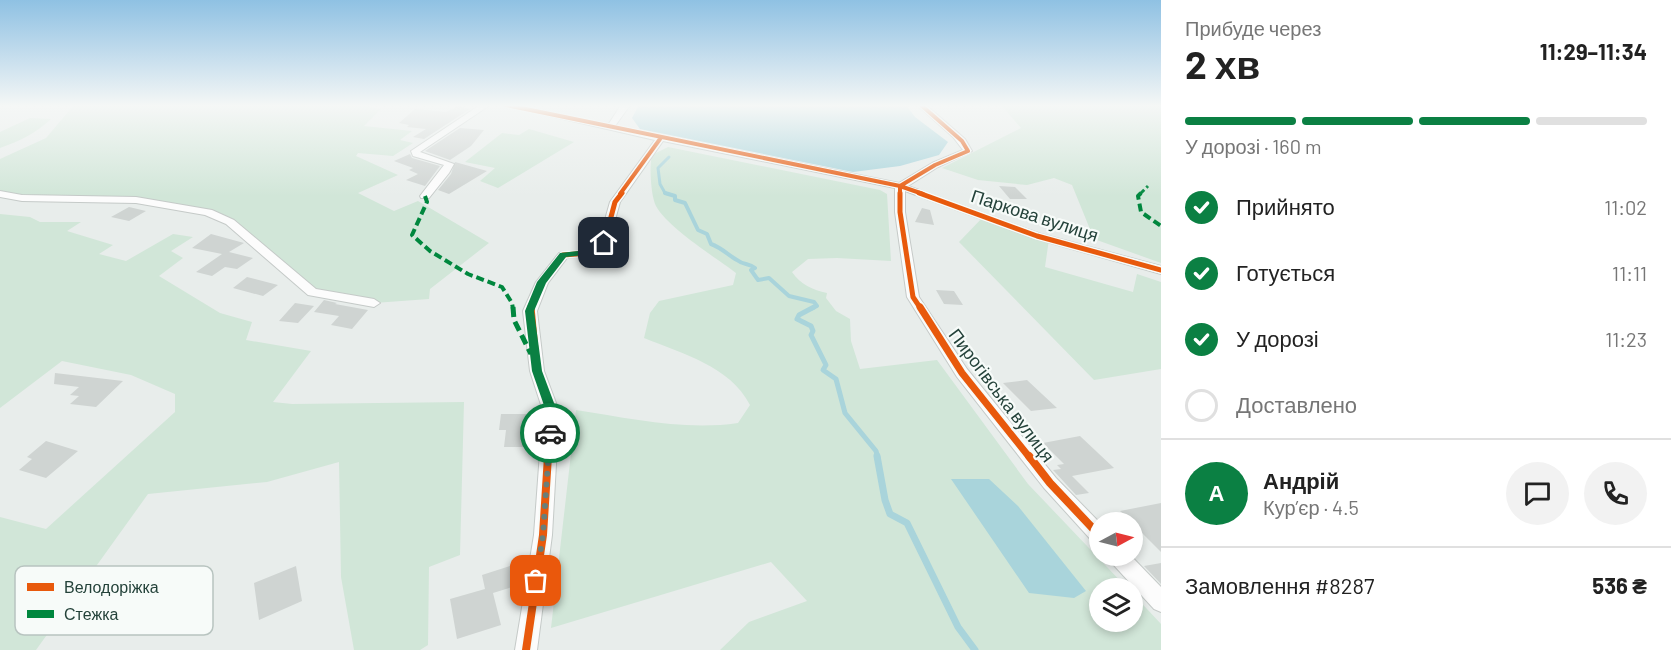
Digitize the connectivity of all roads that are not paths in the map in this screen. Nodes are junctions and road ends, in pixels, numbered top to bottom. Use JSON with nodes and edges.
{"nodes":[{"id":1,"x":439,"y":135,"type":"edge"},
{"id":2,"x":642,"y":135,"type":"edge"},
{"id":3,"x":957,"y":135,"type":"edge"},
{"id":4,"x":660,"y":139,"type":"junction"},
{"id":5,"x":900,"y":186,"type":"junction"},
{"id":6,"x":0,"y":194,"type":"edge"},
{"id":7,"x":425,"y":195,"type":"dead end"},
{"id":8,"x":1161,"y":270,"type":"edge"},
{"id":9,"x":374,"y":303,"type":"dead end"},
{"id":10,"x":1089,"y":524,"type":"edge"},
{"id":11,"x":1127,"y":566,"type":"edge"},
{"id":12,"x":1161,"y":602,"type":"edge"},
{"id":13,"x":526,"y":650,"type":"edge"}],
"edges":[{"from":1,"to":7,"type":"street"},
{"from":2,"to":4,"type":"street","name":"Паркова вулиця"},
{"from":3,"to":5,"type":"street"},
{"from":4,"to":5,"type":"street","name":"Паркова вулиця"},
{"from":4,"to":13,"type":"street"},
{"from":5,"to":8,"type":"street","name":"Паркова вулиця"},
{"from":5,"to":10,"type":"street","name":"Пирогівська вулиця"},
{"from":6,"to":9,"type":"street"},
{"from":11,"to":12,"type":"street"}]}
